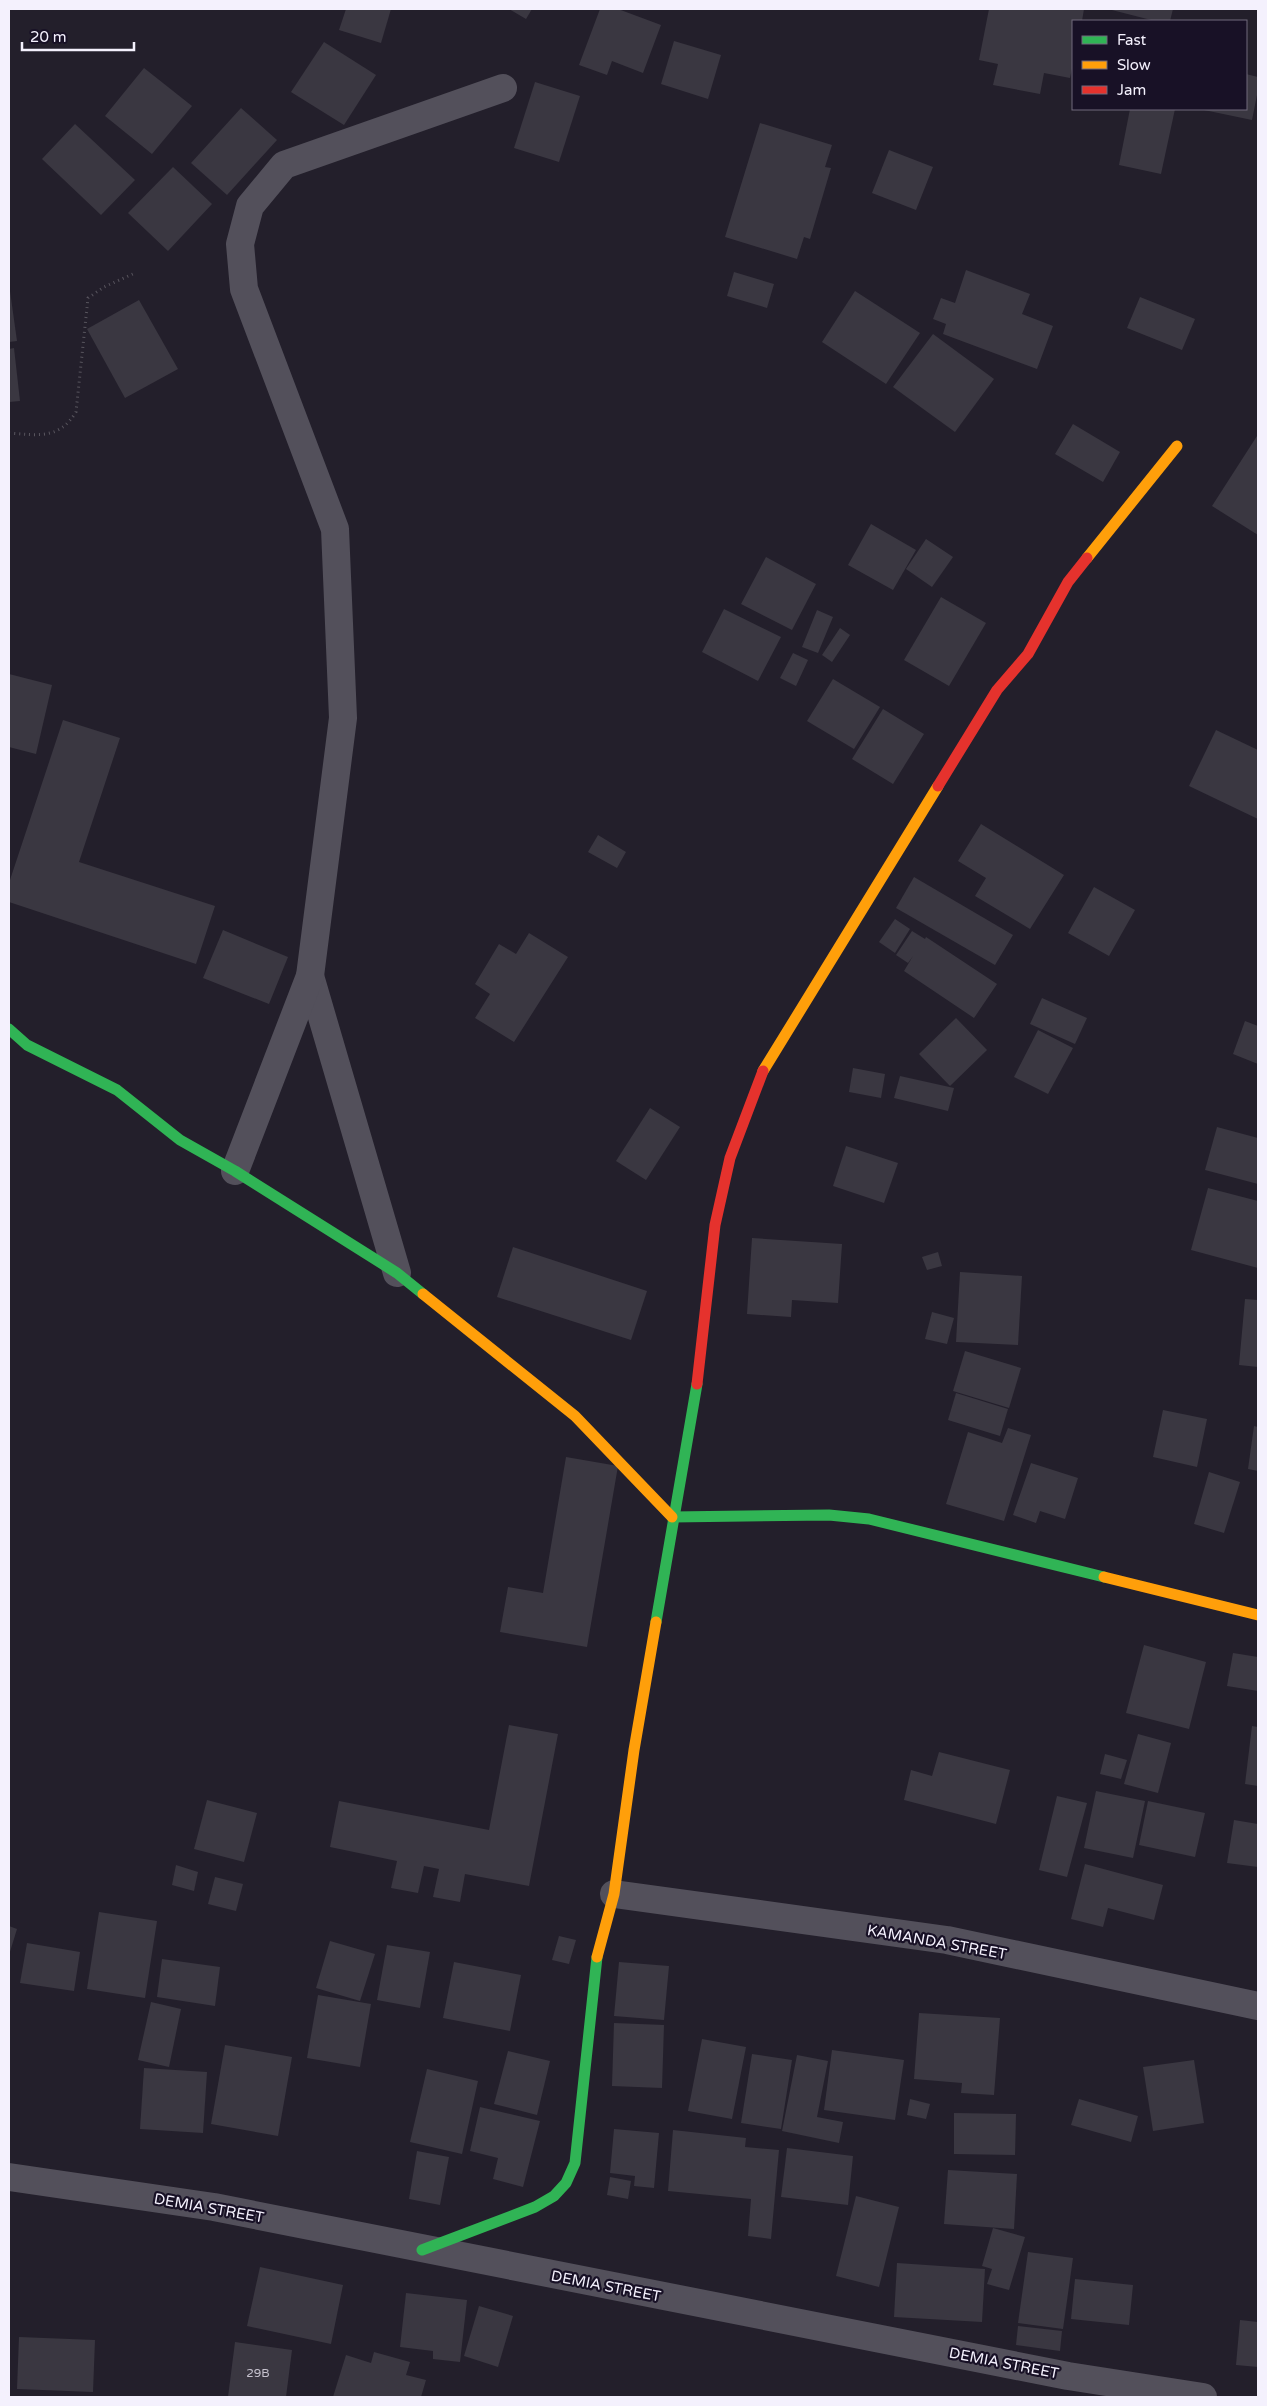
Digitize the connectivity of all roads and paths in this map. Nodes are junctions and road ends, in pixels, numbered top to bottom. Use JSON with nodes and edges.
{"nodes":[{"id":1,"x":503,"y":88,"type":"dead end"},
{"id":2,"x":135,"y":273,"type":"dead end"},
{"id":3,"x":9,"y":433,"type":"edge"},
{"id":4,"x":1177,"y":446,"type":"dead end"},
{"id":5,"x":310,"y":976,"type":"junction"},
{"id":6,"x":9,"y":1030,"type":"edge"},
{"id":7,"x":235,"y":1171,"type":"junction"},
{"id":8,"x":397,"y":1274,"type":"junction"},
{"id":9,"x":672,"y":1517,"type":"junction"},
{"id":10,"x":1258,"y":1615,"type":"edge"},
{"id":11,"x":614,"y":1894,"type":"junction"},
{"id":12,"x":1258,"y":2006,"type":"edge"},
{"id":13,"x":9,"y":2177,"type":"edge"},
{"id":14,"x":422,"y":2250,"type":"junction"},
{"id":15,"x":1203,"y":2397,"type":"edge"}],
"edges":[{"from":1,"to":5,"type":"street"},
{"from":2,"to":3,"type":"path"},
{"from":4,"to":9,"type":"street"},
{"from":5,"to":7,"type":"street"},
{"from":5,"to":8,"type":"street"},
{"from":6,"to":7,"type":"street"},
{"from":7,"to":8,"type":"street"},
{"from":8,"to":9,"type":"street"},
{"from":9,"to":10,"type":"street"},
{"from":9,"to":11,"type":"street"},
{"from":11,"to":12,"type":"street","name":"KAMANDA STREET"},
{"from":11,"to":14,"type":"street"},
{"from":13,"to":14,"type":"street","name":"DEMIA STREET"},
{"from":14,"to":15,"type":"street","name":"DEMIA STREET"}]}
